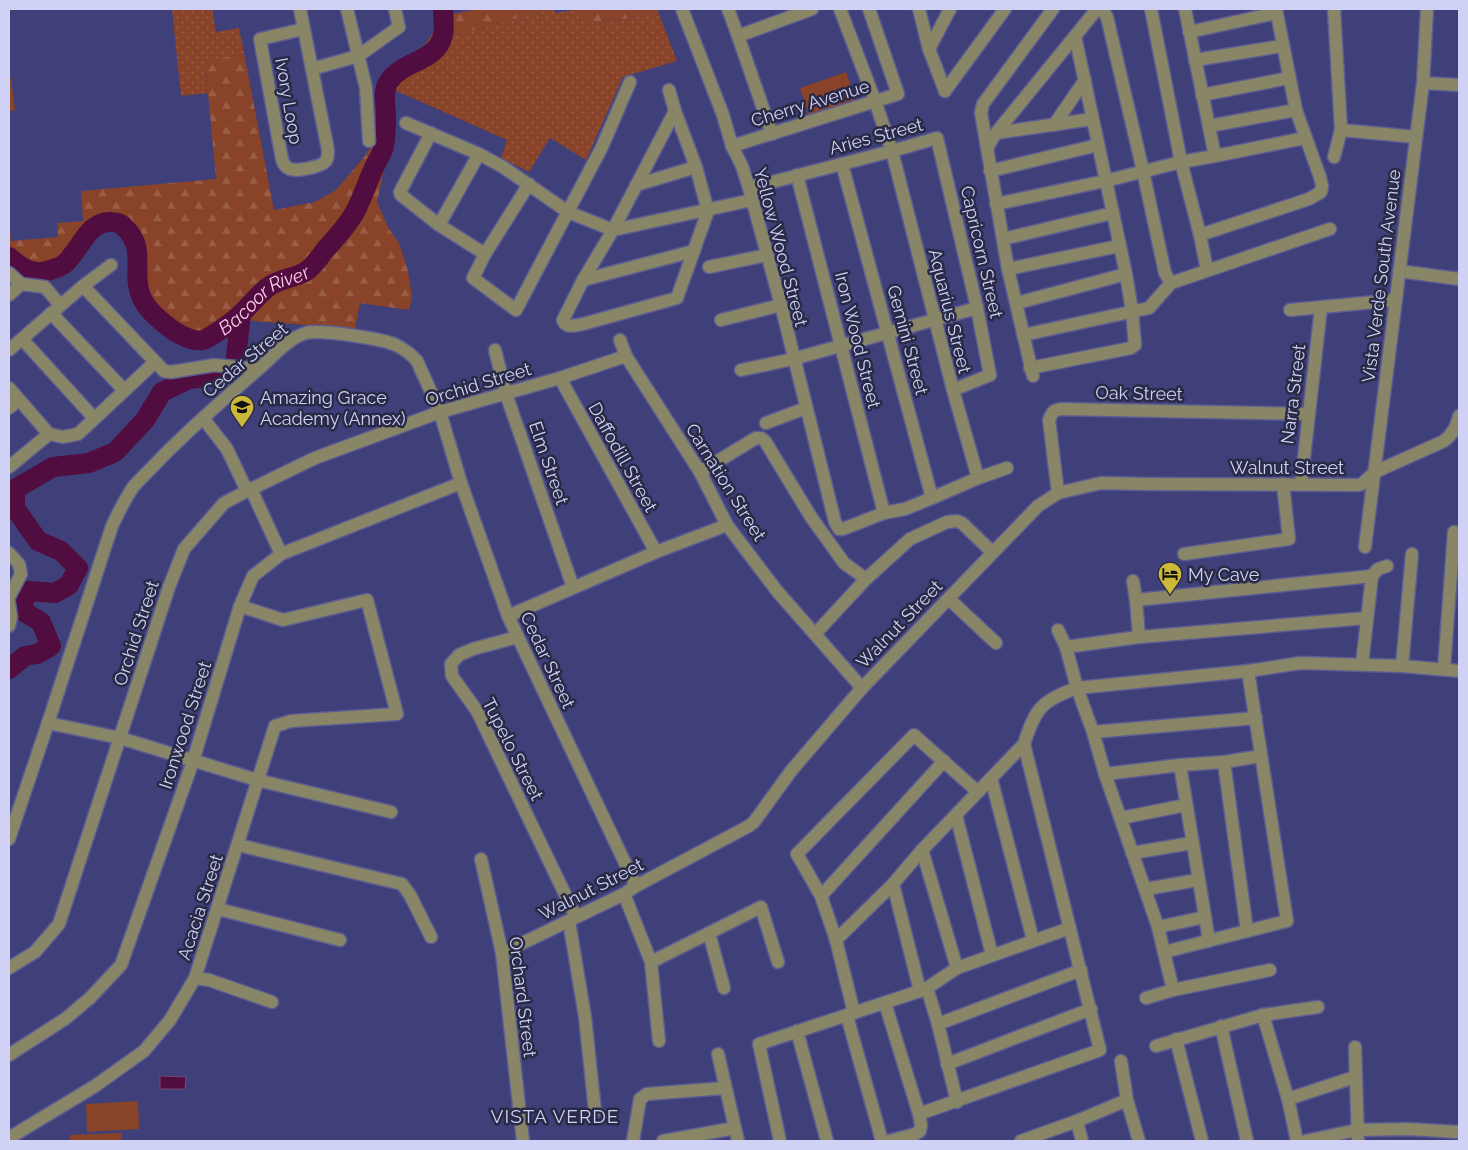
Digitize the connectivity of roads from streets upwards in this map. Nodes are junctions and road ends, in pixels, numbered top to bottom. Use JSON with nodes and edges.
{"nodes":[{"id":1,"x":300,"y":9,"type":"edge"},
{"id":2,"x":347,"y":9,"type":"edge"},
{"id":3,"x":395,"y":9,"type":"edge"},
{"id":4,"x":684,"y":9,"type":"edge"},
{"id":5,"x":728,"y":9,"type":"edge"},
{"id":6,"x":812,"y":9,"type":"edge"},
{"id":7,"x":840,"y":9,"type":"edge"},
{"id":8,"x":869,"y":9,"type":"edge"},
{"id":9,"x":919,"y":9,"type":"edge"},
{"id":10,"x":950,"y":9,"type":"edge"},
{"id":11,"x":1005,"y":9,"type":"edge"},
{"id":12,"x":1053,"y":9,"type":"edge"},
{"id":13,"x":1096,"y":9,"type":"edge"},
{"id":14,"x":1102,"y":9,"type":"edge"},
{"id":15,"x":1151,"y":9,"type":"edge"},
{"id":16,"x":1185,"y":9,"type":"edge"},
{"id":17,"x":1334,"y":9,"type":"edge"},
{"id":18,"x":1427,"y":9,"type":"edge"},
{"id":19,"x":1276,"y":11,"type":"edge"},
{"id":20,"x":304,"y":29,"type":"junction"},
{"id":21,"x":1190,"y":32,"type":"junction"},
{"id":22,"x":738,"y":36,"type":"junction"},
{"id":23,"x":1075,"y":36,"type":"junction"},
{"id":24,"x":1282,"y":46,"type":"junction"},
{"id":25,"x":929,"y":49,"type":"junction"},
{"id":26,"x":358,"y":56,"type":"junction"},
{"id":27,"x":1195,"y":60,"type":"junction"},
{"id":28,"x":312,"y":69,"type":"junction"},
{"id":29,"x":1289,"y":78,"type":"junction"},
{"id":30,"x":1085,"y":80,"type":"junction"},
{"id":31,"x":630,"y":82,"type":"dead end"},
{"id":32,"x":1424,"y":83,"type":"junction"},
{"id":33,"x":1459,"y":85,"type":"edge"},
{"id":34,"x":669,"y":90,"type":"dead end"},
{"id":35,"x":1202,"y":95,"type":"junction"},
{"id":36,"x":875,"y":101,"type":"junction"},
{"id":37,"x":1296,"y":110,"type":"junction"},
{"id":38,"x":675,"y":111,"type":"junction"},
{"id":39,"x":1092,"y":119,"type":"junction"},
{"id":40,"x":406,"y":123,"type":"dead end"},
{"id":41,"x":1054,"y":125,"type":"junction"},
{"id":42,"x":1209,"y":126,"type":"junction"},
{"id":43,"x":1341,"y":130,"type":"junction"},
{"id":44,"x":431,"y":133,"type":"junction"},
{"id":45,"x":996,"y":133,"type":"junction"},
{"id":46,"x":772,"y":134,"type":"junction"},
{"id":47,"x":1416,"y":137,"type":"junction"},
{"id":48,"x":937,"y":138,"type":"joint"},
{"id":49,"x":1305,"y":138,"type":"junction"},
{"id":50,"x":369,"y":141,"type":"dead end"},
{"id":51,"x":1098,"y":145,"type":"junction"},
{"id":52,"x":732,"y":146,"type":"junction"},
{"id":53,"x":987,"y":148,"type":"junction"},
{"id":54,"x":892,"y":151,"type":"junction"},
{"id":55,"x":479,"y":154,"type":"junction"},
{"id":56,"x":1215,"y":156,"type":"junction"},
{"id":57,"x":1334,"y":157,"type":"dead end"},
{"id":58,"x":1181,"y":162,"type":"junction"},
{"id":59,"x":842,"y":164,"type":"junction"},
{"id":60,"x":696,"y":167,"type":"junction"},
{"id":61,"x":990,"y":171,"type":"junction"},
{"id":62,"x":1143,"y":171,"type":"junction"},
{"id":63,"x":797,"y":175,"type":"junction"},
{"id":64,"x":1105,"y":181,"type":"junction"},
{"id":65,"x":529,"y":184,"type":"junction"},
{"id":66,"x":636,"y":185,"type":"junction"},
{"id":67,"x":750,"y":194,"type":"junction"},
{"id":68,"x":996,"y":204,"type":"junction"},
{"id":69,"x":708,"y":211,"type":"junction"},
{"id":70,"x":568,"y":212,"type":"junction"},
{"id":71,"x":1113,"y":213,"type":"junction"},
{"id":72,"x":439,"y":225,"type":"junction"},
{"id":73,"x":1330,"y":229,"type":"dead end"},
{"id":74,"x":613,"y":230,"type":"junction"},
{"id":75,"x":1200,"y":236,"type":"junction"},
{"id":76,"x":1003,"y":239,"type":"junction"},
{"id":77,"x":1119,"y":246,"type":"junction"},
{"id":78,"x":694,"y":250,"type":"junction"},
{"id":79,"x":485,"y":254,"type":"junction"},
{"id":80,"x":767,"y":255,"type":"junction"},
{"id":81,"x":111,"y":265,"type":"dead end"},
{"id":82,"x":709,"y":267,"type":"dead end"},
{"id":83,"x":1008,"y":269,"type":"junction"},
{"id":84,"x":1207,"y":270,"type":"junction"},
{"id":85,"x":1399,"y":271,"type":"junction"},
{"id":86,"x":9,"y":273,"type":"edge"},
{"id":87,"x":1126,"y":274,"type":"junction"},
{"id":88,"x":1459,"y":279,"type":"edge"},
{"id":89,"x":583,"y":280,"type":"junction"},
{"id":90,"x":1171,"y":283,"type":"junction"},
{"id":91,"x":21,"y":284,"type":"junction"},
{"id":92,"x":83,"y":286,"type":"junction"},
{"id":93,"x":9,"y":294,"type":"edge"},
{"id":94,"x":1396,"y":300,"type":"junction"},
{"id":95,"x":1017,"y":303,"type":"junction"},
{"id":96,"x":780,"y":305,"type":"junction"},
{"id":97,"x":977,"y":308,"type":"junction"},
{"id":98,"x":1321,"y":308,"type":"junction"},
{"id":99,"x":56,"y":309,"type":"junction"},
{"id":100,"x":1290,"y":310,"type":"dead end"},
{"id":101,"x":1132,"y":312,"type":"junction"},
{"id":102,"x":721,"y":320,"type":"dead end"},
{"id":103,"x":935,"y":320,"type":"junction"},
{"id":104,"x":888,"y":333,"type":"junction"},
{"id":105,"x":1023,"y":335,"type":"junction"},
{"id":106,"x":22,"y":340,"type":"junction"},
{"id":107,"x":620,"y":340,"type":"dead end"},
{"id":108,"x":841,"y":346,"type":"junction"},
{"id":109,"x":9,"y":350,"type":"edge"},
{"id":110,"x":495,"y":350,"type":"dead end"},
{"id":111,"x":626,"y":356,"type":"junction"},
{"id":112,"x":793,"y":359,"type":"junction"},
{"id":113,"x":154,"y":362,"type":"junction"},
{"id":114,"x":252,"y":368,"type":"junction"},
{"id":115,"x":741,"y":370,"type":"dead end"},
{"id":116,"x":560,"y":378,"type":"junction"},
{"id":117,"x":9,"y":388,"type":"edge"},
{"id":118,"x":124,"y":390,"type":"junction"},
{"id":119,"x":953,"y":390,"type":"junction"},
{"id":120,"x":506,"y":394,"type":"junction"},
{"id":121,"x":14,"y":404,"type":"edge"},
{"id":122,"x":806,"y":408,"type":"junction"},
{"id":123,"x":440,"y":412,"type":"junction"},
{"id":124,"x":1309,"y":414,"type":"junction"},
{"id":125,"x":1459,"y":416,"type":"edge"},
{"id":126,"x":94,"y":418,"type":"junction"},
{"id":127,"x":203,"y":418,"type":"junction"},
{"id":128,"x":766,"y":423,"type":"dead end"},
{"id":129,"x":49,"y":434,"type":"junction"},
{"id":130,"x":9,"y":467,"type":"edge"},
{"id":131,"x":1007,"y":468,"type":"dead end"},
{"id":132,"x":700,"y":472,"type":"junction"},
{"id":133,"x":1375,"y":472,"type":"junction"},
{"id":134,"x":978,"y":478,"type":"junction"},
{"id":135,"x":461,"y":483,"type":"junction"},
{"id":136,"x":1283,"y":484,"type":"junction"},
{"id":137,"x":1301,"y":484,"type":"junction"},
{"id":138,"x":249,"y":490,"type":"junction"},
{"id":139,"x":1058,"y":493,"type":"junction"},
{"id":140,"x":932,"y":498,"type":"junction"},
{"id":141,"x":884,"y":513,"type":"junction"},
{"id":142,"x":727,"y":524,"type":"junction"},
{"id":143,"x":1454,"y":532,"type":"dead end"},
{"id":144,"x":1365,"y":547,"type":"dead end"},
{"id":145,"x":656,"y":552,"type":"junction"},
{"id":146,"x":992,"y":552,"type":"junction"},
{"id":147,"x":9,"y":554,"type":"edge"},
{"id":148,"x":281,"y":554,"type":"junction"},
{"id":149,"x":1184,"y":554,"type":"dead end"},
{"id":150,"x":1412,"y":554,"type":"dead end"},
{"id":151,"x":1387,"y":566,"type":"dead end"},
{"id":152,"x":1372,"y":576,"type":"junction"},
{"id":153,"x":866,"y":579,"type":"junction"},
{"id":154,"x":1133,"y":581,"type":"dead end"},
{"id":155,"x":573,"y":587,"type":"junction"},
{"id":156,"x":9,"y":596,"type":"edge"},
{"id":157,"x":949,"y":599,"type":"junction"},
{"id":158,"x":1136,"y":600,"type":"junction"},
{"id":159,"x":9,"y":603,"type":"edge"},
{"id":160,"x":240,"y":606,"type":"junction"},
{"id":161,"x":508,"y":616,"type":"junction"},
{"id":162,"x":1367,"y":618,"type":"junction"},
{"id":163,"x":9,"y":626,"type":"edge"},
{"id":164,"x":1058,"y":630,"type":"dead end"},
{"id":165,"x":815,"y":634,"type":"junction"},
{"id":166,"x":517,"y":637,"type":"junction"},
{"id":167,"x":1139,"y":637,"type":"junction"},
{"id":168,"x":996,"y":643,"type":"dead end"},
{"id":169,"x":1066,"y":647,"type":"junction"},
{"id":170,"x":1362,"y":664,"type":"junction"},
{"id":171,"x":1402,"y":666,"type":"junction"},
{"id":172,"x":1444,"y":669,"type":"junction"},
{"id":173,"x":1248,"y":671,"type":"junction"},
{"id":174,"x":1459,"y":671,"type":"edge"},
{"id":175,"x":862,"y":688,"type":"junction"},
{"id":176,"x":1077,"y":688,"type":"junction"},
{"id":177,"x":1256,"y":718,"type":"junction"},
{"id":178,"x":48,"y":723,"type":"junction"},
{"id":179,"x":1093,"y":732,"type":"junction"},
{"id":180,"x":120,"y":738,"type":"junction"},
{"id":181,"x":1024,"y":744,"type":"junction"},
{"id":182,"x":1261,"y":756,"type":"junction"},
{"id":183,"x":193,"y":761,"type":"junction"},
{"id":184,"x":944,"y":761,"type":"junction"},
{"id":185,"x":1224,"y":762,"type":"junction"},
{"id":186,"x":1180,"y":765,"type":"junction"},
{"id":187,"x":1105,"y":774,"type":"junction"},
{"id":188,"x":991,"y":778,"type":"junction"},
{"id":189,"x":257,"y":780,"type":"junction"},
{"id":190,"x":978,"y":792,"type":"junction"},
{"id":191,"x":1186,"y":805,"type":"junction"},
{"id":192,"x":391,"y":812,"type":"dead end"},
{"id":193,"x":956,"y":815,"type":"junction"},
{"id":194,"x":1121,"y":818,"type":"junction"},
{"id":195,"x":9,"y":839,"type":"edge"},
{"id":196,"x":1192,"y":843,"type":"junction"},
{"id":197,"x":238,"y":845,"type":"junction"},
{"id":198,"x":922,"y":850,"type":"junction"},
{"id":199,"x":1132,"y":853,"type":"junction"},
{"id":200,"x":481,"y":859,"type":"dead end"},
{"id":201,"x":1198,"y":880,"type":"junction"},
{"id":202,"x":892,"y":884,"type":"junction"},
{"id":203,"x":636,"y":886,"type":"junction"},
{"id":204,"x":1146,"y":889,"type":"junction"},
{"id":205,"x":624,"y":894,"type":"junction"},
{"id":206,"x":821,"y":896,"type":"junction"},
{"id":207,"x":218,"y":909,"type":"junction"},
{"id":208,"x":1204,"y":916,"type":"junction"},
{"id":209,"x":572,"y":919,"type":"junction"},
{"id":210,"x":1158,"y":927,"type":"junction"},
{"id":211,"x":1070,"y":928,"type":"junction"},
{"id":212,"x":1247,"y":931,"type":"junction"},
{"id":213,"x":709,"y":933,"type":"junction"},
{"id":214,"x":430,"y":937,"type":"dead end"},
{"id":215,"x":340,"y":940,"type":"dead end"},
{"id":216,"x":836,"y":940,"type":"junction"},
{"id":217,"x":1033,"y":940,"type":"junction"},
{"id":218,"x":1209,"y":941,"type":"junction"},
{"id":219,"x":502,"y":952,"type":"junction"},
{"id":220,"x":1164,"y":952,"type":"junction"},
{"id":221,"x":992,"y":955,"type":"junction"},
{"id":222,"x":651,"y":962,"type":"junction"},
{"id":223,"x":778,"y":962,"type":"dead end"},
{"id":224,"x":9,"y":968,"type":"edge"},
{"id":225,"x":957,"y":968,"type":"junction"},
{"id":226,"x":1081,"y":970,"type":"junction"},
{"id":227,"x":1270,"y":970,"type":"dead end"},
{"id":228,"x":195,"y":978,"type":"junction"},
{"id":229,"x":724,"y":988,"type":"dead end"},
{"id":230,"x":923,"y":990,"type":"junction"},
{"id":231,"x":1173,"y":990,"type":"junction"},
{"id":232,"x":1146,"y":998,"type":"dead end"},
{"id":233,"x":272,"y":1002,"type":"dead end"},
{"id":234,"x":884,"y":1003,"type":"junction"},
{"id":235,"x":1318,"y":1007,"type":"dead end"},
{"id":236,"x":1090,"y":1009,"type":"junction"},
{"id":237,"x":851,"y":1015,"type":"junction"},
{"id":238,"x":1263,"y":1015,"type":"junction"},
{"id":239,"x":938,"y":1024,"type":"junction"},
{"id":240,"x":1220,"y":1026,"type":"junction"},
{"id":241,"x":797,"y":1031,"type":"junction"},
{"id":242,"x":1176,"y":1039,"type":"junction"},
{"id":243,"x":659,"y":1041,"type":"dead end"},
{"id":244,"x":1156,"y":1046,"type":"dead end"},
{"id":245,"x":1355,"y":1047,"type":"dead end"},
{"id":246,"x":718,"y":1054,"type":"dead end"},
{"id":247,"x":9,"y":1055,"type":"edge"},
{"id":248,"x":1121,"y":1061,"type":"dead end"},
{"id":249,"x":947,"y":1064,"type":"junction"},
{"id":250,"x":1356,"y":1078,"type":"junction"},
{"id":251,"x":725,"y":1088,"type":"junction"},
{"id":252,"x":1288,"y":1099,"type":"junction"},
{"id":253,"x":1127,"y":1100,"type":"junction"},
{"id":254,"x":957,"y":1102,"type":"junction"},
{"id":255,"x":595,"y":1111,"type":"dead end"},
{"id":256,"x":919,"y":1114,"type":"junction"},
{"id":257,"x":1077,"y":1121,"type":"junction"},
{"id":258,"x":735,"y":1128,"type":"junction"},
{"id":259,"x":1459,"y":1132,"type":"edge"},
{"id":260,"x":1357,"y":1136,"type":"edge"},
{"id":261,"x":14,"y":1138,"type":"edge"},
{"id":262,"x":523,"y":1141,"type":"edge"},
{"id":263,"x":633,"y":1141,"type":"edge"},
{"id":264,"x":663,"y":1141,"type":"edge"},
{"id":265,"x":668,"y":1141,"type":"edge"},
{"id":266,"x":738,"y":1141,"type":"edge"},
{"id":267,"x":780,"y":1141,"type":"edge"},
{"id":268,"x":827,"y":1141,"type":"edge"},
{"id":269,"x":882,"y":1141,"type":"edge"},
{"id":270,"x":889,"y":1141,"type":"edge"},
{"id":271,"x":1021,"y":1141,"type":"edge"},
{"id":272,"x":1082,"y":1141,"type":"edge"},
{"id":273,"x":1139,"y":1141,"type":"edge"},
{"id":274,"x":1202,"y":1141,"type":"edge"},
{"id":275,"x":1247,"y":1141,"type":"edge"},
{"id":276,"x":1297,"y":1141,"type":"edge"},
{"id":277,"x":1306,"y":1141,"type":"edge"}],
"edges":[{"from":1,"to":20,"type":"street"},
{"from":2,"to":26,"type":"street"},
{"from":3,"to":26,"type":"street"},
{"from":4,"to":52,"type":"street","name":"Yellow Wood Street"},
{"from":5,"to":22,"type":"street"},
{"from":6,"to":22,"type":"street"},
{"from":7,"to":36,"type":"street","name":"Aquarius Street"},
{"from":8,"to":36,"type":"street","name":"Cherry Avenue"},
{"from":9,"to":25,"type":"street"},
{"from":10,"to":25,"type":"street"},
{"from":11,"to":25,"type":"street"},
{"from":12,"to":53,"type":"street"},
{"from":13,"to":23,"type":"street"},
{"from":14,"to":62,"type":"street"},
{"from":15,"to":58,"type":"street"},
{"from":16,"to":21,"type":"street"},
{"from":17,"to":43,"type":"street"},
{"from":18,"to":32,"type":"street","name":"Vista Verde South Avenue"},
{"from":19,"to":21,"type":"street"},
{"from":19,"to":24,"type":"street"},
{"from":20,"to":28,"type":"street"},
{"from":20,"to":28,"type":"street","name":"Ivory Loop"},
{"from":21,"to":27,"type":"street"},
{"from":22,"to":46,"type":"street"},
{"from":23,"to":30,"type":"street"},
{"from":23,"to":45,"type":"street"},
{"from":24,"to":27,"type":"street"},
{"from":24,"to":29,"type":"street"},
{"from":26,"to":28,"type":"street"},
{"from":26,"to":50,"type":"street"},
{"from":27,"to":35,"type":"street"},
{"from":29,"to":35,"type":"street"},
{"from":29,"to":37,"type":"street"},
{"from":30,"to":39,"type":"street"},
{"from":30,"to":41,"type":"street"},
{"from":31,"to":70,"type":"street"},
{"from":32,"to":33,"type":"street"},
{"from":32,"to":47,"type":"street","name":"Vista Verde South Avenue"},
{"from":34,"to":38,"type":"street"},
{"from":35,"to":42,"type":"street"},
{"from":36,"to":46,"type":"street","name":"Cherry Avenue"},
{"from":36,"to":54,"type":"street","name":"Aquarius Street"},
{"from":37,"to":42,"type":"street"},
{"from":37,"to":49,"type":"street"},
{"from":38,"to":60,"type":"street"},
{"from":38,"to":66,"type":"street"},
{"from":39,"to":41,"type":"street"},
{"from":39,"to":51,"type":"street"},
{"from":40,"to":44,"type":"street"},
{"from":41,"to":45,"type":"street"},
{"from":42,"to":56,"type":"street"},
{"from":43,"to":47,"type":"street"},
{"from":43,"to":57,"type":"street"},
{"from":44,"to":55,"type":"street"},
{"from":44,"to":72,"type":"street"},
{"from":45,"to":53,"type":"street"},
{"from":46,"to":52,"type":"street","name":"Cherry Avenue"},
{"from":47,"to":85,"type":"street","name":"Vista Verde South Avenue"},
{"from":48,"to":54,"type":"street","name":"Aries Street"},
{"from":48,"to":97,"type":"street","name":"Capricorn Street"},
{"from":49,"to":56,"type":"street"},
{"from":49,"to":75,"type":"street"},
{"from":51,"to":61,"type":"street"},
{"from":51,"to":64,"type":"street"},
{"from":52,"to":67,"type":"street","name":"Yellow Wood Street"},
{"from":53,"to":61,"type":"street"},
{"from":54,"to":59,"type":"street","name":"Aries Street"},
{"from":54,"to":103,"type":"street","name":"Aquarius Street"},
{"from":55,"to":65,"type":"street"},
{"from":55,"to":72,"type":"street"},
{"from":56,"to":58,"type":"street"},
{"from":58,"to":62,"type":"street"},
{"from":58,"to":75,"type":"street"},
{"from":59,"to":63,"type":"street","name":"Aries Street"},
{"from":59,"to":104,"type":"street","name":"Gemini Street"},
{"from":60,"to":66,"type":"street"},
{"from":60,"to":69,"type":"street"},
{"from":61,"to":68,"type":"street"},
{"from":62,"to":64,"type":"street"},
{"from":62,"to":90,"type":"street"},
{"from":63,"to":67,"type":"street","name":"Aries Street"},
{"from":63,"to":108,"type":"street","name":"Iron Wood Street"},
{"from":64,"to":68,"type":"street"},
{"from":64,"to":71,"type":"street"},
{"from":65,"to":70,"type":"street"},
{"from":65,"to":79,"type":"street"},
{"from":66,"to":74,"type":"street"},
{"from":67,"to":69,"type":"street","name":"Aries Street"},
{"from":67,"to":80,"type":"street","name":"Yellow Wood Street"},
{"from":68,"to":76,"type":"street"},
{"from":69,"to":74,"type":"street","name":"Aries Street"},
{"from":69,"to":78,"type":"street"},
{"from":70,"to":74,"type":"street"},
{"from":70,"to":79,"type":"street"},
{"from":71,"to":76,"type":"street"},
{"from":71,"to":77,"type":"street"},
{"from":72,"to":79,"type":"street"},
{"from":73,"to":84,"type":"street"},
{"from":74,"to":89,"type":"street"},
{"from":75,"to":84,"type":"street"},
{"from":76,"to":83,"type":"street"},
{"from":77,"to":83,"type":"street"},
{"from":77,"to":87,"type":"street"},
{"from":78,"to":89,"type":"street"},
{"from":78,"to":89,"type":"street"},
{"from":80,"to":82,"type":"street"},
{"from":80,"to":96,"type":"street","name":"Yellow Wood Street"},
{"from":81,"to":92,"type":"street"},
{"from":83,"to":95,"type":"street"},
{"from":84,"to":90,"type":"street"},
{"from":85,"to":88,"type":"street"},
{"from":85,"to":94,"type":"street","name":"Vista Verde South Avenue"},
{"from":86,"to":91,"type":"street"},
{"from":87,"to":95,"type":"street"},
{"from":87,"to":101,"type":"street"},
{"from":90,"to":101,"type":"street"},
{"from":91,"to":93,"type":"street"},
{"from":91,"to":99,"type":"street"},
{"from":92,"to":99,"type":"street"},
{"from":92,"to":113,"type":"street"},
{"from":94,"to":98,"type":"street"},
{"from":94,"to":133,"type":"street","name":"Vista Verde South Avenue"},
{"from":95,"to":105,"type":"street"},
{"from":96,"to":102,"type":"street"},
{"from":96,"to":112,"type":"street","name":"Yellow Wood Street"},
{"from":97,"to":103,"type":"street"},
{"from":97,"to":119,"type":"street","name":"Capricorn Street"},
{"from":98,"to":100,"type":"street"},
{"from":98,"to":124,"type":"street","name":"Narra Street"},
{"from":99,"to":106,"type":"street"},
{"from":99,"to":118,"type":"street"},
{"from":101,"to":105,"type":"street"},
{"from":101,"to":105,"type":"street"},
{"from":103,"to":104,"type":"street"},
{"from":103,"to":119,"type":"street","name":"Aquarius Street"},
{"from":104,"to":108,"type":"street"},
{"from":104,"to":140,"type":"street","name":"Gemini Street"},
{"from":106,"to":109,"type":"street"},
{"from":106,"to":126,"type":"street"},
{"from":107,"to":111,"type":"street","name":"Carnation Street"},
{"from":108,"to":112,"type":"street"},
{"from":108,"to":141,"type":"street","name":"Iron Wood Street"},
{"from":110,"to":120,"type":"street","name":"Elm Street"},
{"from":111,"to":116,"type":"street","name":"Orchid Street"},
{"from":111,"to":132,"type":"street","name":"Carnation Street"},
{"from":112,"to":115,"type":"street"},
{"from":112,"to":122,"type":"street","name":"Yellow Wood Street"},
{"from":113,"to":114,"type":"street"},
{"from":113,"to":118,"type":"street"},
{"from":114,"to":123,"type":"street","name":"Cedar Street"},
{"from":114,"to":127,"type":"street","name":"Cedar Street"},
{"from":116,"to":120,"type":"street","name":"Orchid Street"},
{"from":116,"to":145,"type":"street","name":"Daffodill Street"},
{"from":117,"to":121,"type":"street"},
{"from":118,"to":126,"type":"street"},
{"from":119,"to":134,"type":"street","name":"Aquarius Street"},
{"from":120,"to":123,"type":"street","name":"Orchid Street"},
{"from":120,"to":155,"type":"street","name":"Elm Street"},
{"from":121,"to":129,"type":"street"},
{"from":122,"to":128,"type":"street"},
{"from":122,"to":141,"type":"street","name":"Yellow Wood Street"},
{"from":123,"to":135,"type":"street","name":"Cedar Street"},
{"from":123,"to":138,"type":"street","name":"Orchid Street"},
{"from":124,"to":137,"type":"street","name":"Narra Street"},
{"from":124,"to":139,"type":"street","name":"Oak Street"},
{"from":125,"to":133,"type":"street","name":"Walnut Street"},
{"from":126,"to":129,"type":"street"},
{"from":127,"to":138,"type":"street"},
{"from":127,"to":178,"type":"street","name":"Cedar Street"},
{"from":129,"to":130,"type":"street"},
{"from":131,"to":134,"type":"street"},
{"from":132,"to":142,"type":"street","name":"Carnation Street"},
{"from":132,"to":153,"type":"street"},
{"from":133,"to":137,"type":"street","name":"Walnut Street"},
{"from":133,"to":144,"type":"street","name":"Vista Verde South Avenue"},
{"from":134,"to":140,"type":"street"},
{"from":135,"to":148,"type":"street","name":"Ironwood Street"},
{"from":135,"to":161,"type":"street","name":"Cedar Street"},
{"from":136,"to":137,"type":"street","name":"Walnut Street"},
{"from":136,"to":139,"type":"street","name":"Walnut Street"},
{"from":136,"to":149,"type":"street"},
{"from":138,"to":148,"type":"street"},
{"from":138,"to":180,"type":"street","name":"Orchid Street"},
{"from":139,"to":146,"type":"street","name":"Walnut Street"},
{"from":140,"to":141,"type":"street"},
{"from":142,"to":145,"type":"street"},
{"from":142,"to":165,"type":"street","name":"Carnation Street"},
{"from":143,"to":172,"type":"street"},
{"from":145,"to":155,"type":"street"},
{"from":146,"to":153,"type":"street"},
{"from":146,"to":157,"type":"street","name":"Walnut Street"},
{"from":147,"to":156,"type":"street"},
{"from":148,"to":160,"type":"street","name":"Ironwood Street"},
{"from":150,"to":171,"type":"street"},
{"from":151,"to":152,"type":"street"},
{"from":152,"to":158,"type":"street"},
{"from":152,"to":162,"type":"street"},
{"from":153,"to":165,"type":"street"},
{"from":154,"to":158,"type":"street"},
{"from":155,"to":161,"type":"street"},
{"from":157,"to":168,"type":"street"},
{"from":157,"to":175,"type":"street","name":"Walnut Street"},
{"from":158,"to":167,"type":"street"},
{"from":159,"to":163,"type":"street"},
{"from":160,"to":183,"type":"street","name":"Ironwood Street"},
{"from":160,"to":189,"type":"street","name":"Acacia Street"},
{"from":161,"to":166,"type":"street","name":"Cedar Street"},
{"from":162,"to":167,"type":"street"},
{"from":162,"to":170,"type":"street"},
{"from":164,"to":169,"type":"street"},
{"from":165,"to":175,"type":"street","name":"Carnation Street"},
{"from":166,"to":203,"type":"street","name":"Cedar Street"},
{"from":166,"to":209,"type":"street","name":"Tupelo Street"},
{"from":167,"to":169,"type":"street"},
{"from":169,"to":176,"type":"street"},
{"from":170,"to":171,"type":"street"},
{"from":170,"to":173,"type":"street"},
{"from":171,"to":172,"type":"street"},
{"from":172,"to":174,"type":"street"},
{"from":173,"to":176,"type":"street"},
{"from":173,"to":177,"type":"street"},
{"from":175,"to":203,"type":"street","name":"Walnut Street"},
{"from":176,"to":179,"type":"street"},
{"from":176,"to":181,"type":"street"},
{"from":177,"to":179,"type":"street"},
{"from":177,"to":182,"type":"street"},
{"from":178,"to":180,"type":"street"},
{"from":178,"to":195,"type":"street","name":"Cedar Street"},
{"from":179,"to":187,"type":"street"},
{"from":180,"to":183,"type":"street"},
{"from":180,"to":224,"type":"street","name":"Orchid Street"},
{"from":181,"to":188,"type":"street"},
{"from":181,"to":211,"type":"street"},
{"from":182,"to":185,"type":"street"},
{"from":182,"to":212,"type":"street"},
{"from":183,"to":189,"type":"street"},
{"from":183,"to":247,"type":"street","name":"Ironwood Street"},
{"from":184,"to":190,"type":"street"},
{"from":184,"to":206,"type":"street"},
{"from":184,"to":206,"type":"street"},
{"from":185,"to":186,"type":"street"},
{"from":185,"to":212,"type":"street"},
{"from":186,"to":187,"type":"street"},
{"from":186,"to":191,"type":"street"},
{"from":187,"to":194,"type":"street"},
{"from":188,"to":190,"type":"street"},
{"from":188,"to":217,"type":"street"},
{"from":189,"to":192,"type":"street"},
{"from":189,"to":197,"type":"street","name":"Acacia Street"},
{"from":190,"to":193,"type":"street"},
{"from":191,"to":194,"type":"street"},
{"from":191,"to":196,"type":"street"},
{"from":193,"to":198,"type":"street"},
{"from":193,"to":221,"type":"street"},
{"from":194,"to":199,"type":"street"},
{"from":196,"to":199,"type":"street"},
{"from":196,"to":201,"type":"street"},
{"from":197,"to":207,"type":"street","name":"Acacia Street"},
{"from":197,"to":214,"type":"street"},
{"from":198,"to":202,"type":"street"},
{"from":198,"to":225,"type":"street"},
{"from":199,"to":204,"type":"street"},
{"from":200,"to":219,"type":"street","name":"Orchard Street"},
{"from":201,"to":204,"type":"street"},
{"from":201,"to":208,"type":"street"},
{"from":202,"to":216,"type":"street"},
{"from":202,"to":230,"type":"street"},
{"from":203,"to":205,"type":"street","name":"Walnut Street"},
{"from":204,"to":210,"type":"street"},
{"from":205,"to":209,"type":"street","name":"Walnut Street"},
{"from":205,"to":222,"type":"street"},
{"from":206,"to":216,"type":"street"},
{"from":207,"to":215,"type":"street"},
{"from":207,"to":228,"type":"street","name":"Acacia Street"},
{"from":208,"to":210,"type":"street"},
{"from":208,"to":218,"type":"street"},
{"from":209,"to":219,"type":"street","name":"Walnut Street"},
{"from":209,"to":255,"type":"street","name":"Tupelo Street"},
{"from":210,"to":220,"type":"street"},
{"from":211,"to":217,"type":"street"},
{"from":211,"to":226,"type":"street"},
{"from":212,"to":218,"type":"street"},
{"from":213,"to":222,"type":"street"},
{"from":213,"to":223,"type":"street"},
{"from":213,"to":229,"type":"street"},
{"from":216,"to":237,"type":"street"},
{"from":217,"to":221,"type":"street"},
{"from":218,"to":220,"type":"street"},
{"from":219,"to":262,"type":"street","name":"Orchard Street"},
{"from":220,"to":231,"type":"street"},
{"from":221,"to":225,"type":"street"},
{"from":222,"to":243,"type":"street"},
{"from":225,"to":230,"type":"street"},
{"from":226,"to":236,"type":"street"},
{"from":226,"to":239,"type":"street"},
{"from":227,"to":231,"type":"street"},
{"from":228,"to":233,"type":"street"},
{"from":228,"to":261,"type":"street","name":"Acacia Street"},
{"from":230,"to":234,"type":"street"},
{"from":230,"to":239,"type":"street"},
{"from":231,"to":232,"type":"street"},
{"from":234,"to":237,"type":"street"},
{"from":234,"to":256,"type":"street"},
{"from":235,"to":238,"type":"street"},
{"from":236,"to":249,"type":"street"},
{"from":236,"to":254,"type":"street"},
{"from":237,"to":241,"type":"street"},
{"from":237,"to":269,"type":"street"},
{"from":238,"to":240,"type":"street"},
{"from":238,"to":252,"type":"street"},
{"from":239,"to":249,"type":"street"},
{"from":240,"to":242,"type":"street"},
{"from":240,"to":275,"type":"street"},
{"from":241,"to":267,"type":"street"},
{"from":241,"to":268,"type":"street"},
{"from":242,"to":244,"type":"street"},
{"from":242,"to":274,"type":"street"},
{"from":245,"to":250,"type":"street"},
{"from":246,"to":251,"type":"street"},
{"from":248,"to":253,"type":"street"},
{"from":249,"to":254,"type":"street"},
{"from":250,"to":252,"type":"street"},
{"from":250,"to":260,"type":"street"},
{"from":251,"to":258,"type":"street"},
{"from":251,"to":263,"type":"street"},
{"from":252,"to":276,"type":"street"},
{"from":253,"to":257,"type":"street"},
{"from":253,"to":273,"type":"street"},
{"from":254,"to":256,"type":"street"},
{"from":256,"to":270,"type":"street"},
{"from":257,"to":271,"type":"street"},
{"from":257,"to":272,"type":"street"},
{"from":258,"to":265,"type":"street"},
{"from":258,"to":266,"type":"street"},
{"from":259,"to":260,"type":"street"},
{"from":260,"to":277,"type":"street"},
{"from":264,"to":265,"type":"street"}]}
